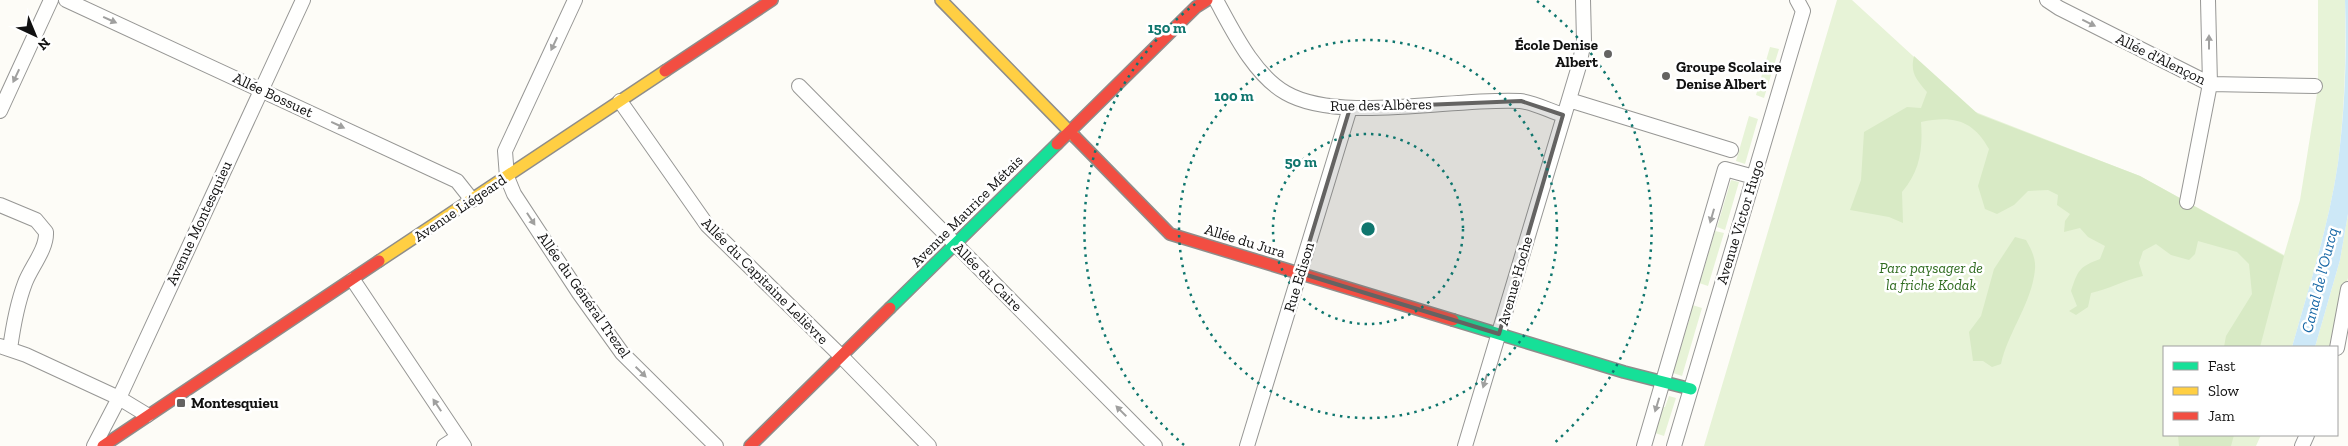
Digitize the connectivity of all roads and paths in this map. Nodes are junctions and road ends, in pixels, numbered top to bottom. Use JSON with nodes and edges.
{"nodes":[{"id":1,"x":52,"y":0,"type":"edge"},
{"id":2,"x":66,"y":0,"type":"edge"},
{"id":3,"x":302,"y":0,"type":"edge"},
{"id":4,"x":575,"y":0,"type":"edge"},
{"id":5,"x":772,"y":0,"type":"edge"},
{"id":6,"x":941,"y":0,"type":"edge"},
{"id":7,"x":1207,"y":0,"type":"edge"},
{"id":8,"x":1216,"y":0,"type":"edge"},
{"id":9,"x":1583,"y":0,"type":"edge"},
{"id":10,"x":1797,"y":0,"type":"edge"},
{"id":11,"x":2047,"y":0,"type":"edge"},
{"id":12,"x":2208,"y":0,"type":"edge"},
{"id":13,"x":2210,"y":84,"type":"junction"},
{"id":14,"x":800,"y":86,"type":"dead end"},
{"id":15,"x":2315,"y":86,"type":"dead end"},
{"id":16,"x":262,"y":89,"type":"junction"},
{"id":17,"x":1569,"y":100,"type":"junction"},
{"id":18,"x":620,"y":101,"type":"junction"},
{"id":19,"x":1350,"y":108,"type":"junction"},
{"id":20,"x":0,"y":111,"type":"edge"},
{"id":21,"x":1563,"y":115,"type":"junction"},
{"id":22,"x":1069,"y":130,"type":"junction"},
{"id":23,"x":1731,"y":150,"type":"dead end"},
{"id":24,"x":507,"y":177,"type":"junction"},
{"id":25,"x":1754,"y":178,"type":"junction"},
{"id":26,"x":472,"y":200,"type":"junction"},
{"id":27,"x":2187,"y":202,"type":"dead end"},
{"id":28,"x":0,"y":205,"type":"edge"},
{"id":29,"x":955,"y":243,"type":"junction"},
{"id":30,"x":1300,"y":273,"type":"junction"},
{"id":31,"x":353,"y":280,"type":"junction"},
{"id":32,"x":2347,"y":296,"type":"edge"},
{"id":33,"x":1499,"y":334,"type":"junction"},
{"id":34,"x":2337,"y":346,"type":"edge"},
{"id":35,"x":5,"y":347,"type":"edge"},
{"id":36,"x":841,"y":356,"type":"junction"},
{"id":37,"x":1664,"y":382,"type":"junction"},
{"id":38,"x":1691,"y":389,"type":"junction"},
{"id":39,"x":119,"y":398,"type":"junction"},
{"id":40,"x":147,"y":414,"type":"junction"},
{"id":41,"x":461,"y":442,"type":"edge"},
{"id":42,"x":94,"y":446,"type":"edge"},
{"id":43,"x":103,"y":446,"type":"edge"},
{"id":44,"x":444,"y":446,"type":"edge"},
{"id":45,"x":716,"y":446,"type":"edge"},
{"id":46,"x":750,"y":446,"type":"edge"},
{"id":47,"x":929,"y":446,"type":"edge"},
{"id":48,"x":1155,"y":446,"type":"edge"},
{"id":49,"x":1247,"y":446,"type":"edge"},
{"id":50,"x":1465,"y":446,"type":"edge"},
{"id":51,"x":1644,"y":446,"type":"edge"},
{"id":52,"x":1674,"y":446,"type":"edge"}],
"edges":[{"from":1,"to":20,"type":"street","one_way":true},
{"from":2,"to":16,"type":"street","name":"Allée Bossuet","one_way":true},
{"from":3,"to":16,"type":"street","name":"Avenue Montesquieu"},
{"from":4,"to":24,"type":"street","one_way":true},
{"from":5,"to":18,"type":"street","name":"Avenue Liégeard"},
{"from":6,"to":22,"type":"street","name":"Allée du Jura"},
{"from":7,"to":22,"type":"street","name":"Avenue Maurice Métais"},
{"from":8,"to":19,"type":"street","name":"Rue des Albères"},
{"from":9,"to":17,"type":"street","name":"Avenue Hoche"},
{"from":10,"to":25,"type":"street","name":"Avenue Victor Hugo"},
{"from":11,"to":13,"type":"street","name":"Allée d'Alençon","one_way":true},
{"from":13,"to":12,"type":"street","one_way":true},
{"from":13,"to":15,"type":"street","name":"Allée d'Alençon"},
{"from":13,"to":27,"type":"street"},
{"from":14,"to":29,"type":"street","name":"Allée du Caire"},
{"from":16,"to":26,"type":"street","name":"Allée Bossuet","one_way":true},
{"from":16,"to":39,"type":"street","name":"Avenue Montesquieu"},
{"from":17,"to":21,"type":"street","name":"Avenue Hoche"},
{"from":17,"to":23,"type":"street"},
{"from":18,"to":24,"type":"street","name":"Avenue Liégeard"},
{"from":18,"to":36,"type":"street","name":"Allée du Capitaine Lelièvre"},
{"from":19,"to":21,"type":"street","name":"Rue des Albères"},
{"from":19,"to":30,"type":"street","name":"Rue Edison"},
{"from":21,"to":33,"type":"street","name":"Avenue Hoche"},
{"from":22,"to":29,"type":"street","name":"Avenue Maurice Métais"},
{"from":22,"to":30,"type":"street","name":"Allée du Jura"},
{"from":24,"to":26,"type":"street","name":"Avenue Liégeard"},
{"from":24,"to":45,"type":"street","name":"Allée du Général Trezel","one_way":true},
{"from":25,"to":37,"type":"street","name":"Avenue Victor Hugo","one_way":true},
{"from":25,"to":38,"type":"street","name":"Avenue Victor Hugo"},
{"from":26,"to":31,"type":"street","name":"Avenue Liégeard"},
{"from":28,"to":35,"type":"street"},
{"from":29,"to":36,"type":"street","name":"Avenue Maurice Métais"},
{"from":48,"to":29,"type":"street","name":"Allée du Caire","one_way":true},
{"from":30,"to":33,"type":"street","name":"Allée du Jura"},
{"from":30,"to":49,"type":"street","name":"Rue Edison"},
{"from":31,"to":40,"type":"street","name":"Avenue Liégeard"},
{"from":41,"to":31,"type":"street","one_way":true},
{"from":32,"to":34,"type":"street"},
{"from":33,"to":37,"type":"street","name":"Allée du Jura"},
{"from":33,"to":50,"type":"street","name":"Avenue Hoche","one_way":true},
{"from":35,"to":39,"type":"street"},
{"from":36,"to":46,"type":"street","name":"Avenue Maurice Métais"},
{"from":36,"to":47,"type":"street","name":"Allée du Capitaine Lelièvre"},
{"from":37,"to":38,"type":"street","name":"Allée du Jura"},
{"from":37,"to":51,"type":"street","name":"Avenue Victor Hugo","one_way":true},
{"from":38,"to":52,"type":"street","name":"Avenue Victor Hugo"},
{"from":39,"to":40,"type":"street"},
{"from":39,"to":42,"type":"street","name":"Avenue Montesquieu"},
{"from":40,"to":43,"type":"street","name":"Avenue Liégeard"},
{"from":41,"to":44,"type":"street"}]}
